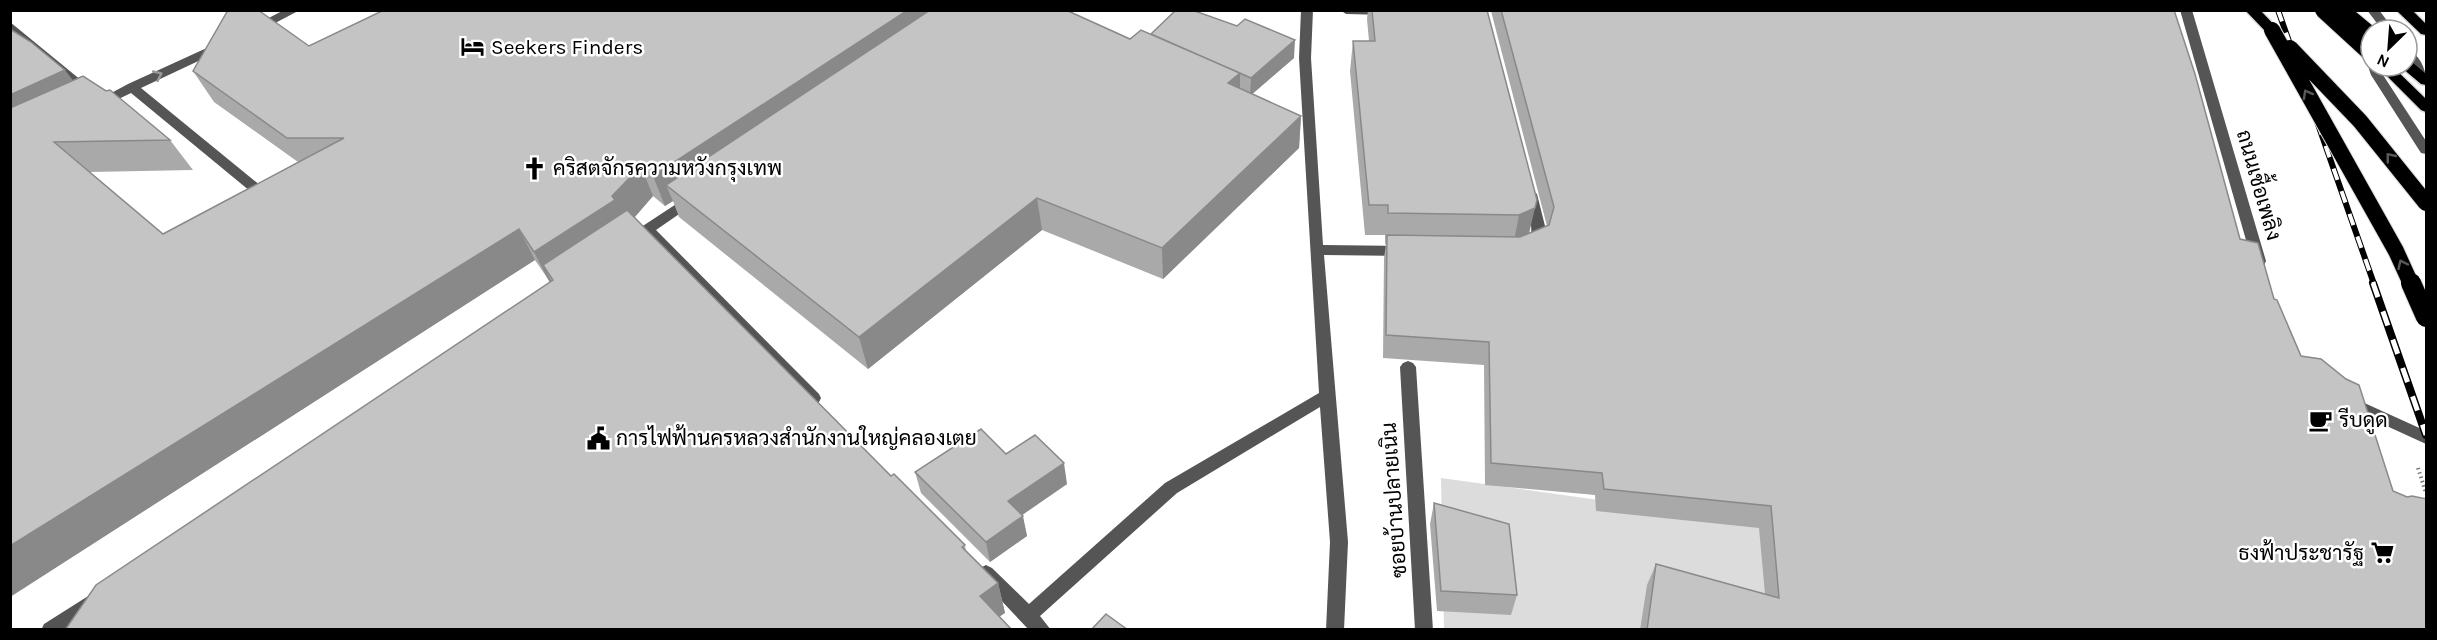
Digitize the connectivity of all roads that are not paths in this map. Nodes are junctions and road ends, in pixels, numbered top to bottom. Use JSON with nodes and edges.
{"nodes":[{"id":1,"x":294,"y":10,"type":"edge"},
{"id":2,"x":1307,"y":10,"type":"edge"},
{"id":3,"x":1346,"y":10,"type":"edge"},
{"id":4,"x":2186,"y":10,"type":"edge"},
{"id":5,"x":2252,"y":10,"type":"edge"},
{"id":6,"x":2323,"y":10,"type":"edge"},
{"id":7,"x":2341,"y":10,"type":"edge"},
{"id":8,"x":2403,"y":10,"type":"edge"},
{"id":9,"x":1403,"y":11,"type":"edge"},
{"id":10,"x":10,"y":25,"type":"edge"},
{"id":11,"x":2359,"y":25,"type":"edge"},
{"id":12,"x":2272,"y":30,"type":"junction"},
{"id":13,"x":2427,"y":31,"type":"edge"},
{"id":14,"x":2359,"y":44,"type":"edge"},
{"id":15,"x":2379,"y":78,"type":"edge"},
{"id":16,"x":2397,"y":78,"type":"edge"},
{"id":17,"x":132,"y":87,"type":"junction"},
{"id":18,"x":101,"y":102,"type":"junction"},
{"id":19,"x":2427,"y":107,"type":"edge"},
{"id":20,"x":81,"y":112,"type":"edge"},
{"id":21,"x":2427,"y":150,"type":"edge"},
{"id":22,"x":1527,"y":184,"type":"edge"},
{"id":23,"x":706,"y":189,"type":"edge"},
{"id":24,"x":267,"y":198,"type":"edge"},
{"id":25,"x":2427,"y":203,"type":"edge"},
{"id":26,"x":647,"y":229,"type":"junction"},
{"id":27,"x":1526,"y":248,"type":"edge"},
{"id":28,"x":617,"y":249,"type":"edge"},
{"id":29,"x":1316,"y":250,"type":"junction"},
{"id":30,"x":1422,"y":252,"type":"edge"},
{"id":31,"x":2262,"y":272,"type":"edge"},
{"id":32,"x":2427,"y":317,"type":"edge"},
{"id":33,"x":1408,"y":367,"type":"dead end"},
{"id":34,"x":2334,"y":393,"type":"edge"},
{"id":35,"x":1328,"y":395,"type":"junction"},
{"id":36,"x":821,"y":406,"type":"edge"},
{"id":37,"x":2358,"y":406,"type":"junction"},
{"id":38,"x":2364,"y":428,"type":"edge"},
{"id":39,"x":2427,"y":438,"type":"edge"},
{"id":40,"x":978,"y":566,"type":"edge"},
{"id":41,"x":110,"y":590,"type":"edge"},
{"id":42,"x":1028,"y":616,"type":"junction"},
{"id":43,"x":50,"y":630,"type":"edge"},
{"id":44,"x":1042,"y":630,"type":"edge"},
{"id":45,"x":1335,"y":630,"type":"edge"},
{"id":46,"x":1424,"y":630,"type":"edge"}],
"edges":[{"from":17,"to":1,"type":"street","one_way":true},
{"from":2,"to":29,"type":"street"},
{"from":3,"to":9,"type":"street"},
{"from":4,"to":31,"type":"street","name":"ถนนเชื้อเพลิง"},
{"from":5,"to":12,"type":"highway"},
{"from":6,"to":14,"type":"highway","bridge":true},
{"from":7,"to":11,"type":"highway","bridge":true},
{"from":8,"to":13,"type":"highway"},
{"from":10,"to":18,"type":"street"},
{"from":25,"to":12,"type":"highway","one_way":true,"bridge":true},
{"from":32,"to":12,"type":"highway","one_way":true,"bridge":true},
{"from":15,"to":21,"type":"street"},
{"from":16,"to":19,"type":"highway"},
{"from":17,"to":18,"type":"street"},
{"from":17,"to":24,"type":"street"},
{"from":18,"to":20,"type":"street"},
{"from":22,"to":27,"type":"street"},
{"from":23,"to":26,"type":"street"},
{"from":26,"to":28,"type":"street"},
{"from":26,"to":36,"type":"street"},
{"from":29,"to":30,"type":"street"},
{"from":29,"to":35,"type":"street"},
{"from":33,"to":46,"type":"street","name":"ซอยบ้านปลายเนิน"},
{"from":34,"to":37,"type":"street"},
{"from":35,"to":42,"type":"street"},
{"from":35,"to":45,"type":"street"},
{"from":37,"to":38,"type":"street"},
{"from":37,"to":39,"type":"street"},
{"from":40,"to":42,"type":"street"},
{"from":41,"to":43,"type":"street"},
{"from":42,"to":44,"type":"street"}]}
